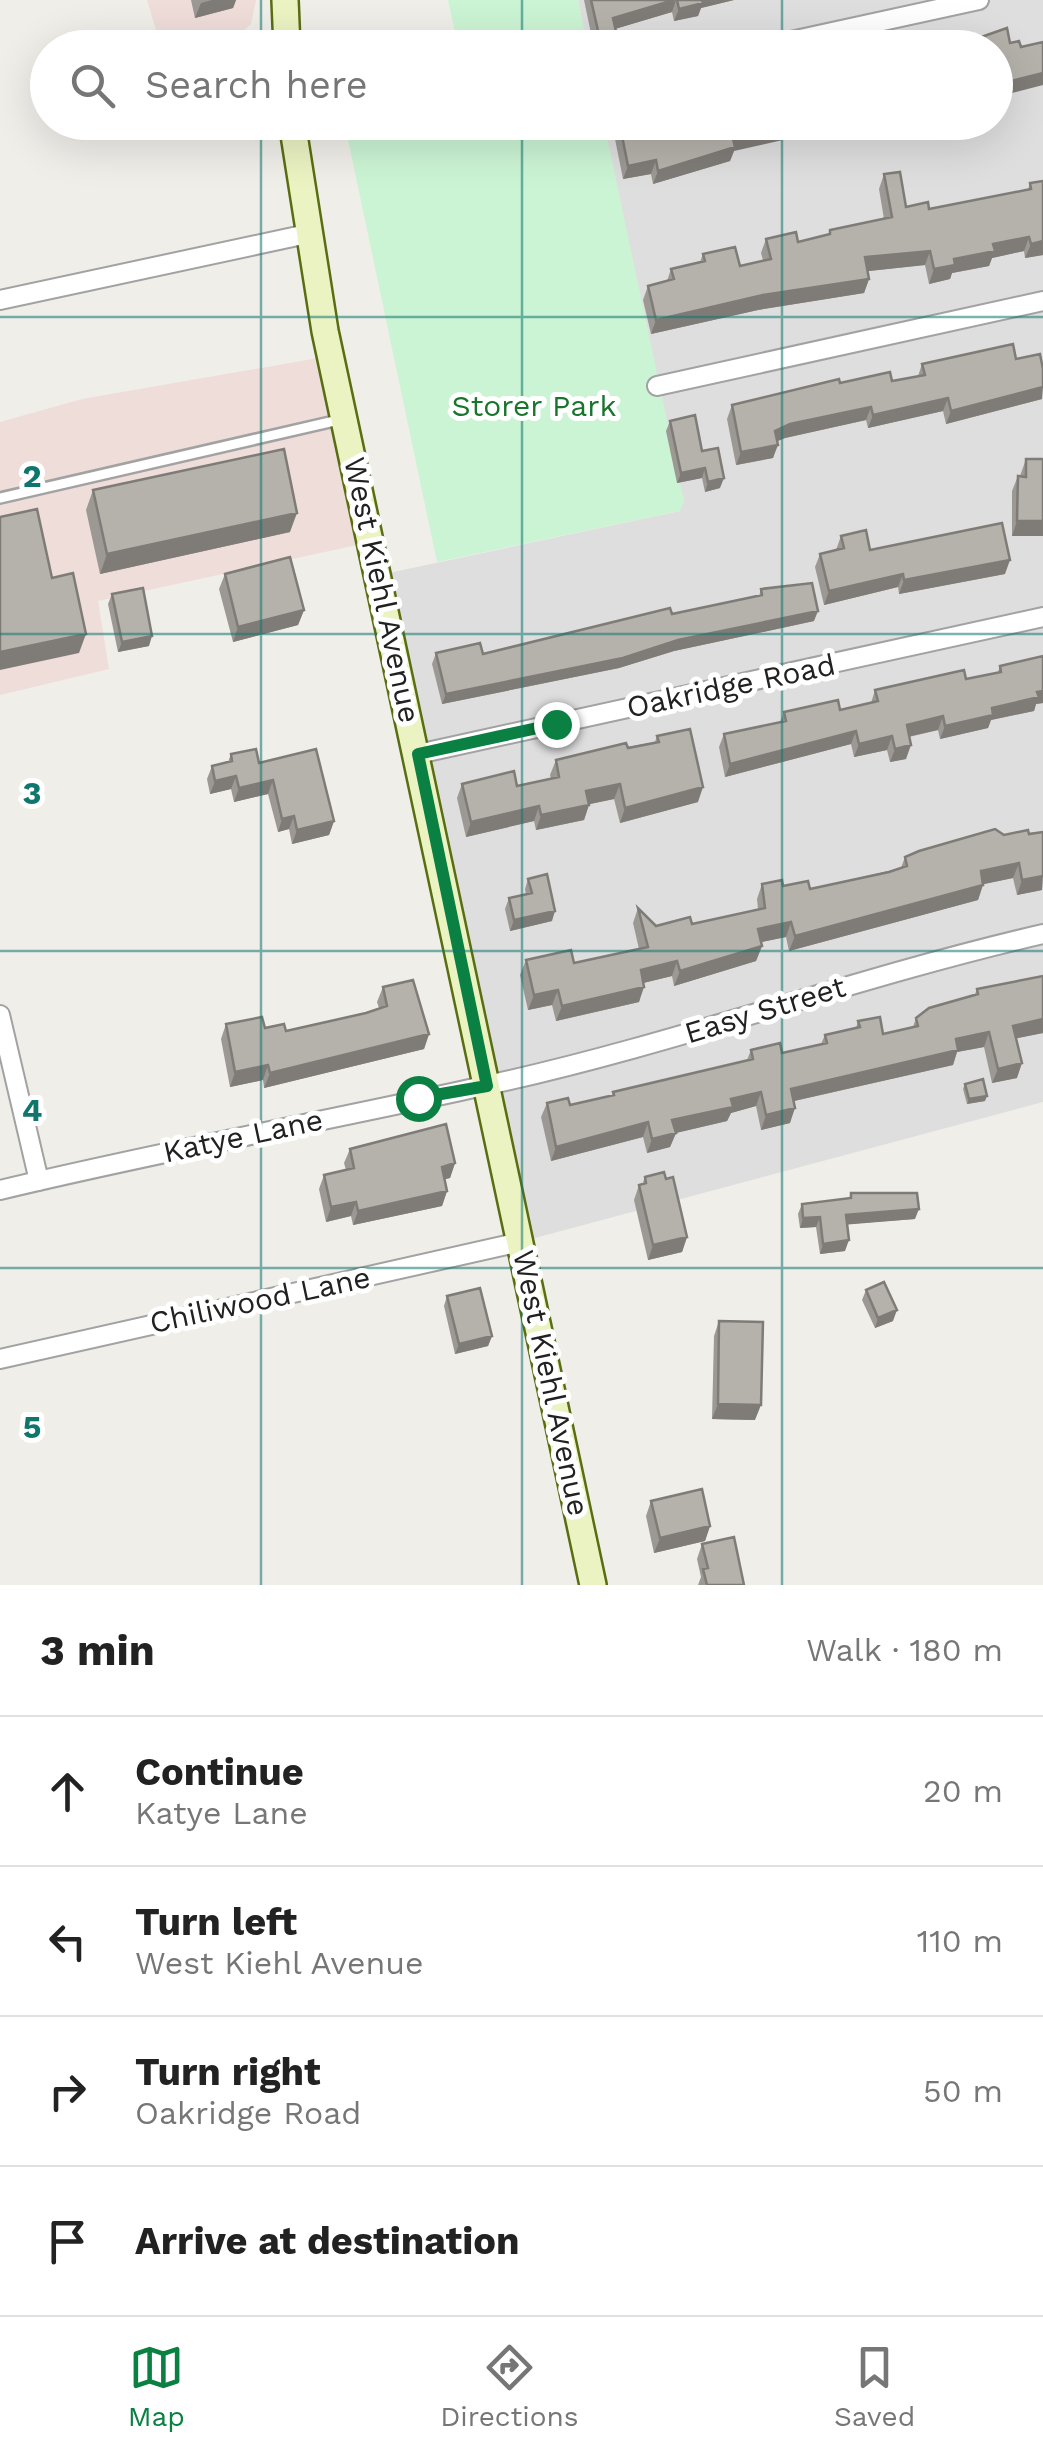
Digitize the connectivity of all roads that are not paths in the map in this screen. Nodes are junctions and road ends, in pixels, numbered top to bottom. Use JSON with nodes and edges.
{"nodes":[{"id":1,"x":285,"y":0,"type":"edge"},
{"id":2,"x":978,"y":0,"type":"edge"},
{"id":3,"x":286,"y":30,"type":"edge"},
{"id":4,"x":841,"y":30,"type":"edge"},
{"id":5,"x":294,"y":140,"type":"edge"},
{"id":6,"x":307,"y":234,"type":"junction"},
{"id":7,"x":0,"y":300,"type":"edge"},
{"id":8,"x":1043,"y":302,"type":"edge"},
{"id":9,"x":657,"y":386,"type":"dead end"},
{"id":10,"x":344,"y":419,"type":"junction"},
{"id":11,"x":0,"y":498,"type":"edge"},
{"id":12,"x":1043,"y":617,"type":"edge"},
{"id":13,"x":418,"y":754,"type":"junction"},
{"id":14,"x":1043,"y":934,"type":"edge"},
{"id":15,"x":0,"y":1015,"type":"edge"},
{"id":16,"x":487,"y":1086,"type":"junction"},
{"id":17,"x":39,"y":1181,"type":"junction"},
{"id":18,"x":0,"y":1190,"type":"edge"},
{"id":19,"x":520,"y":1242,"type":"junction"},
{"id":20,"x":0,"y":1359,"type":"edge"},
{"id":21,"x":593,"y":1585,"type":"edge"}],
"edges":[{"from":1,"to":3,"type":"street"},
{"from":2,"to":4,"type":"street"},
{"from":5,"to":6,"type":"street","name":"West Kiehl Avenue"},
{"from":6,"to":7,"type":"street"},
{"from":6,"to":10,"type":"street","name":"West Kiehl Avenue"},
{"from":8,"to":9,"type":"street"},
{"from":10,"to":11,"type":"lane"},
{"from":10,"to":13,"type":"street","name":"West Kiehl Avenue"},
{"from":12,"to":13,"type":"street","name":"Oakridge Road"},
{"from":13,"to":16,"type":"street","name":"West Kiehl Avenue"},
{"from":14,"to":16,"type":"street","name":"Easy Street"},
{"from":15,"to":17,"type":"street"},
{"from":16,"to":17,"type":"street","name":"Katye Lane"},
{"from":16,"to":19,"type":"street","name":"West Kiehl Avenue"},
{"from":17,"to":18,"type":"street","name":"Katye Lane"},
{"from":19,"to":20,"type":"street","name":"Chiliwood Lane"},
{"from":19,"to":21,"type":"street","name":"West Kiehl Avenue"}]}
